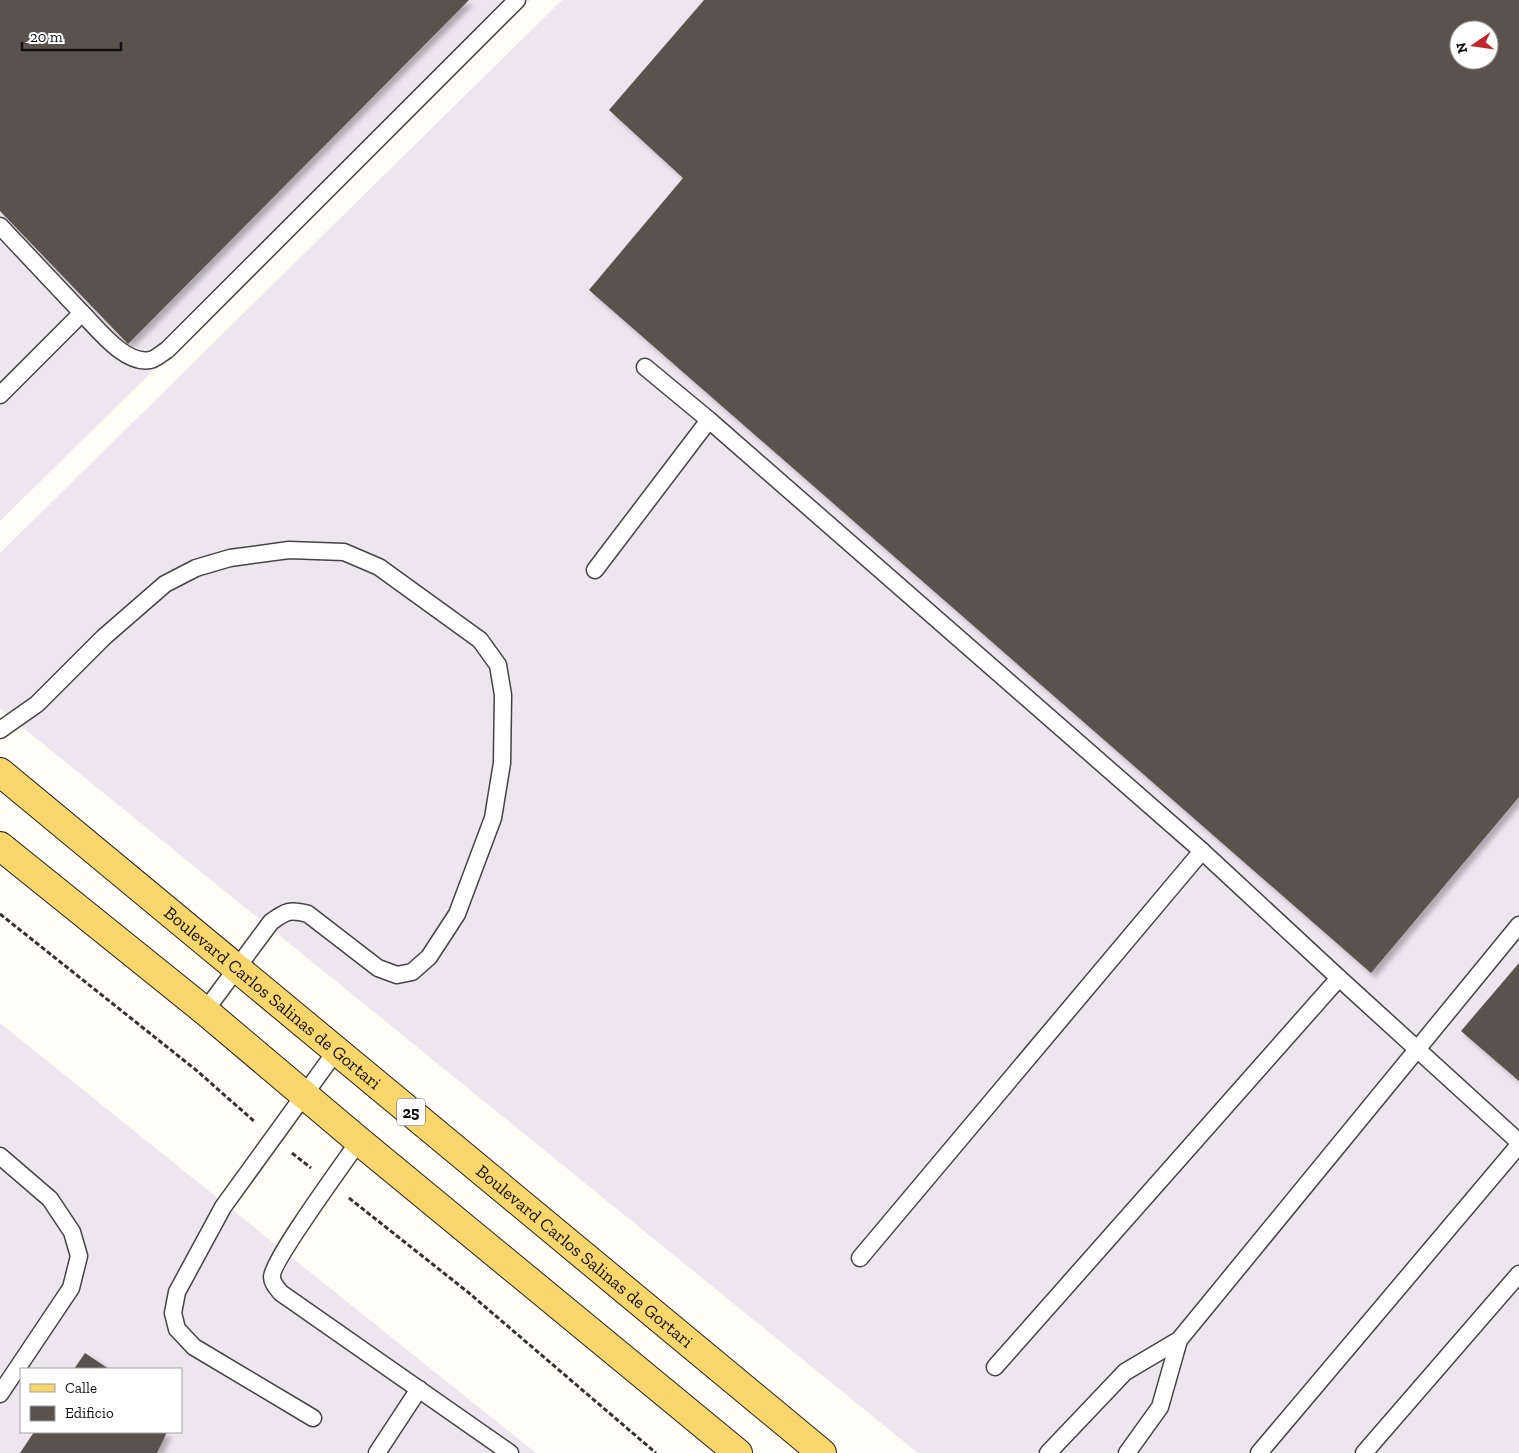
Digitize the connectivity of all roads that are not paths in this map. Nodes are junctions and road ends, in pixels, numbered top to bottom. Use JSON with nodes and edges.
{"nodes":[{"id":1,"x":517,"y":0,"type":"edge"},
{"id":2,"x":0,"y":226,"type":"edge"},
{"id":3,"x":82,"y":313,"type":"junction"},
{"id":4,"x":645,"y":367,"type":"dead end"},
{"id":5,"x":0,"y":395,"type":"edge"},
{"id":6,"x":709,"y":420,"type":"junction"},
{"id":7,"x":595,"y":570,"type":"dead end"},
{"id":8,"x":0,"y":730,"type":"edge"},
{"id":9,"x":0,"y":772,"type":"edge"},
{"id":10,"x":0,"y":846,"type":"edge"},
{"id":11,"x":1202,"y":851,"type":"junction"},
{"id":12,"x":1519,"y":925,"type":"edge"},
{"id":13,"x":237,"y":969,"type":"junction"},
{"id":14,"x":1339,"y":978,"type":"junction"},
{"id":15,"x":205,"y":1012,"type":"junction"},
{"id":16,"x":1417,"y":1050,"type":"junction"},
{"id":17,"x":336,"y":1051,"type":"junction"},
{"id":18,"x":304,"y":1094,"type":"junction"},
{"id":19,"x":359,"y":1141,"type":"junction"},
{"id":20,"x":1519,"y":1144,"type":"edge"},
{"id":21,"x":0,"y":1156,"type":"edge"},
{"id":22,"x":860,"y":1258,"type":"dead end"},
{"id":23,"x":1519,"y":1274,"type":"edge"},
{"id":24,"x":1179,"y":1340,"type":"junction"},
{"id":25,"x":995,"y":1367,"type":"dead end"},
{"id":26,"x":419,"y":1389,"type":"junction"},
{"id":27,"x":1,"y":1391,"type":"edge"},
{"id":28,"x":313,"y":1418,"type":"dead end"},
{"id":29,"x":377,"y":1453,"type":"edge"},
{"id":30,"x":510,"y":1453,"type":"edge"},
{"id":31,"x":738,"y":1453,"type":"edge"},
{"id":32,"x":822,"y":1453,"type":"edge"},
{"id":33,"x":1048,"y":1453,"type":"edge"},
{"id":34,"x":1127,"y":1453,"type":"edge"},
{"id":35,"x":1259,"y":1453,"type":"edge"},
{"id":36,"x":1364,"y":1453,"type":"edge"}],
"edges":[{"from":1,"to":3,"type":"lane"},
{"from":2,"to":3,"type":"lane"},
{"from":3,"to":5,"type":"lane"},
{"from":4,"to":6,"type":"lane"},
{"from":6,"to":7,"type":"lane"},
{"from":6,"to":11,"type":"lane"},
{"from":8,"to":13,"type":"lane"},
{"from":9,"to":13,"type":"main road","name":"Boulevard Carlos Salinas de Gortari","number":"25"},
{"from":10,"to":15,"type":"main road"},
{"from":11,"to":14,"type":"lane"},
{"from":11,"to":22,"type":"lane"},
{"from":12,"to":16,"type":"lane"},
{"from":13,"to":15,"type":"lane"},
{"from":13,"to":17,"type":"main road","name":"Boulevard Carlos Salinas de Gortari","number":"25"},
{"from":14,"to":16,"type":"lane"},
{"from":14,"to":25,"type":"lane"},
{"from":15,"to":18,"type":"main road"},
{"from":16,"to":20,"type":"lane"},
{"from":16,"to":24,"type":"lane"},
{"from":17,"to":18,"type":"lane"},
{"from":17,"to":32,"type":"main road","name":"Boulevard Carlos Salinas de Gortari","number":"25"},
{"from":18,"to":19,"type":"main road"},
{"from":18,"to":28,"type":"lane"},
{"from":19,"to":26,"type":"lane"},
{"from":19,"to":31,"type":"main road"},
{"from":20,"to":35,"type":"lane"},
{"from":21,"to":27,"type":"lane"},
{"from":23,"to":36,"type":"lane"},
{"from":24,"to":33,"type":"lane"},
{"from":24,"to":34,"type":"lane"},
{"from":26,"to":29,"type":"lane"},
{"from":26,"to":30,"type":"lane"}]}
